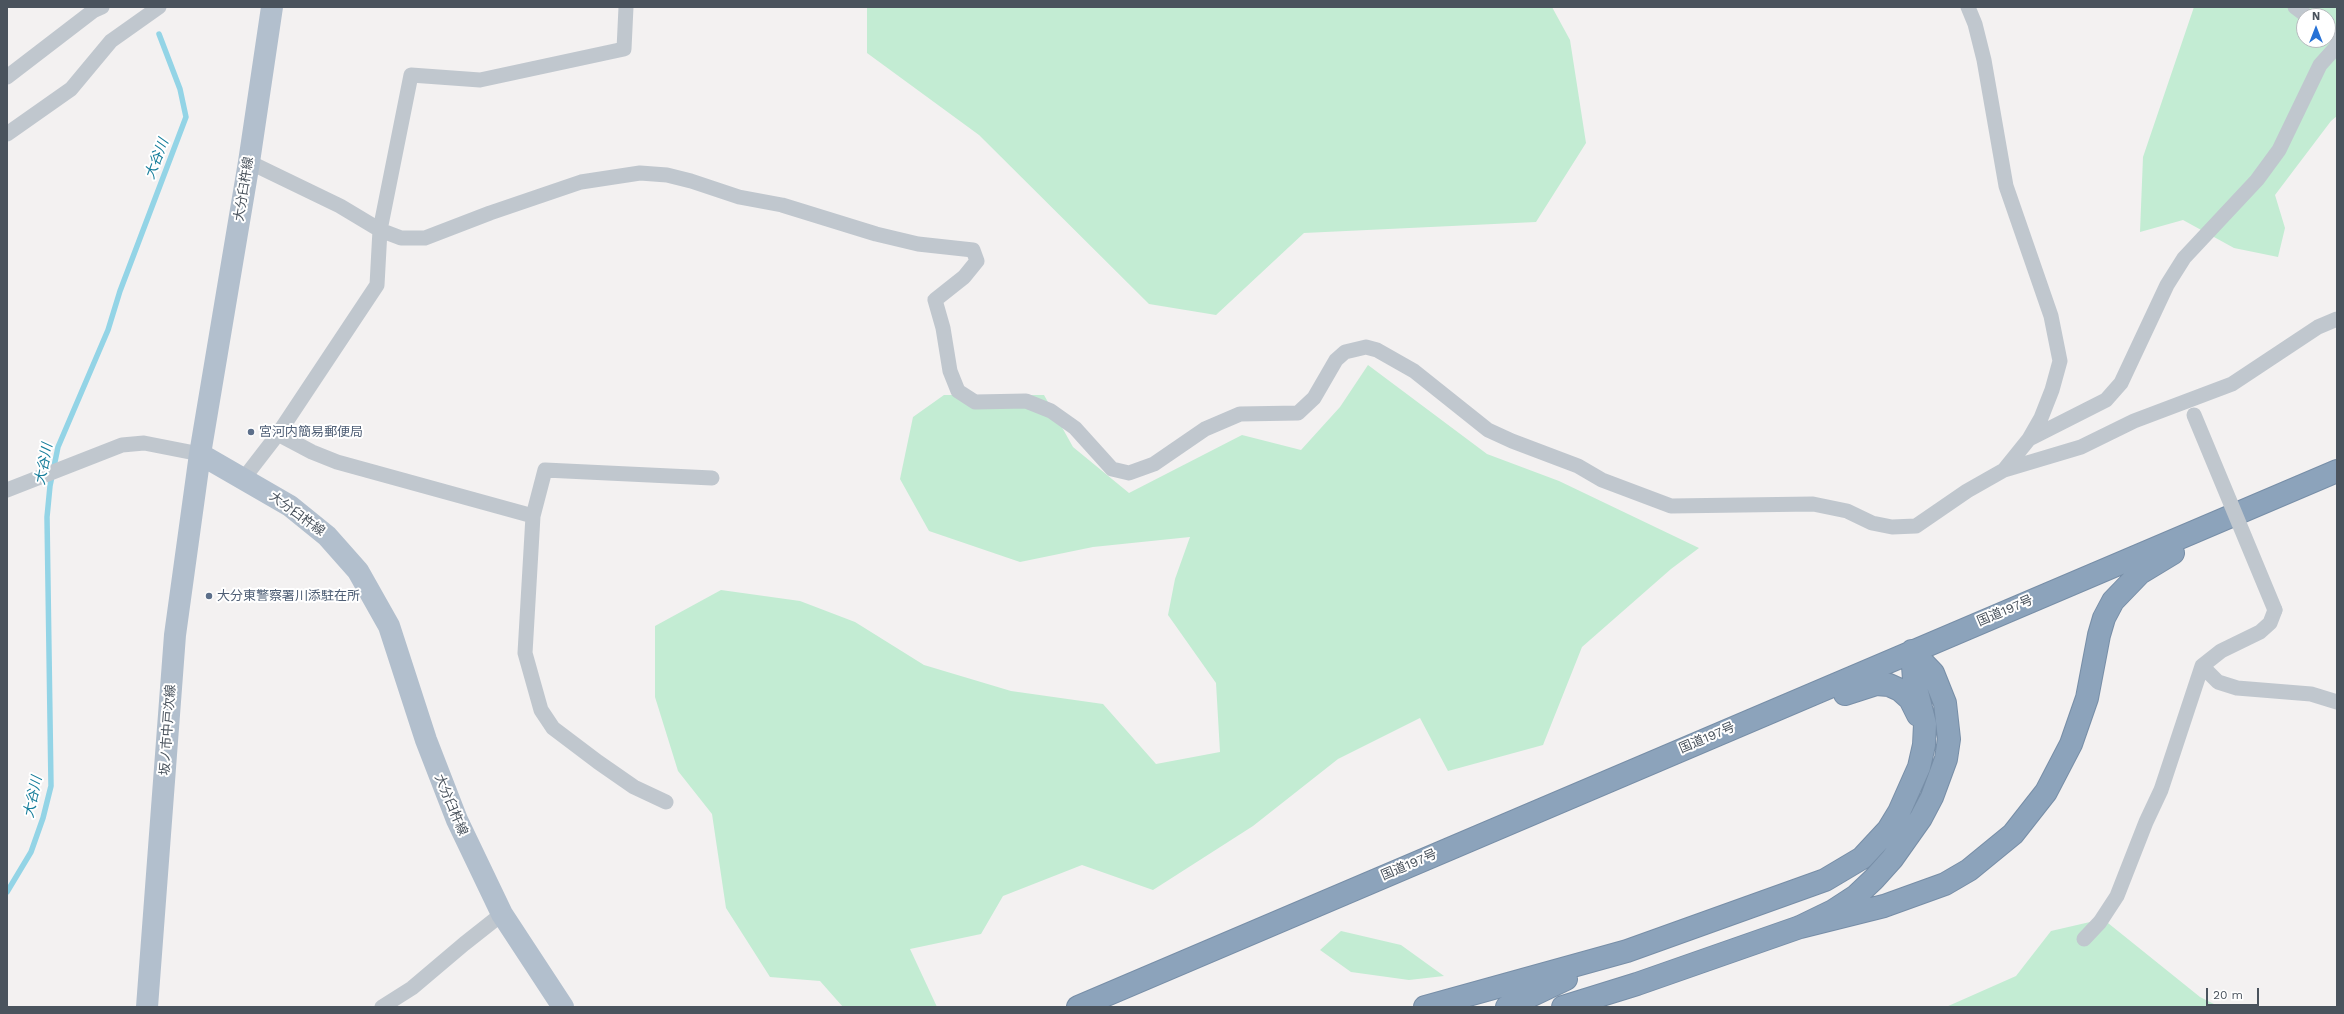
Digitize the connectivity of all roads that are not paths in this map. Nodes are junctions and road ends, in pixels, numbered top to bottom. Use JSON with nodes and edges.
{"nodes":[{"id":1,"x":102,"y":7,"type":"edge"},
{"id":2,"x":159,"y":7,"type":"edge"},
{"id":3,"x":272,"y":7,"type":"edge"},
{"id":4,"x":626,"y":7,"type":"edge"},
{"id":5,"x":1968,"y":7,"type":"edge"},
{"id":6,"x":2337,"y":46,"type":"edge"},
{"id":7,"x":7,"y":77,"type":"edge"},
{"id":8,"x":7,"y":134,"type":"edge"},
{"id":9,"x":249,"y":162,"type":"junction"},
{"id":10,"x":380,"y":230,"type":"junction"},
{"id":11,"x":2337,"y":319,"type":"edge"},
{"id":12,"x":2188,"y":400,"type":"junction"},
{"id":13,"x":278,"y":434,"type":"junction"},
{"id":14,"x":2029,"y":440,"type":"junction"},
{"id":15,"x":200,"y":454,"type":"junction"},
{"id":16,"x":2004,"y":470,"type":"junction"},
{"id":17,"x":2337,"y":471,"type":"edge"},
{"id":18,"x":244,"y":478,"type":"junction"},
{"id":19,"x":712,"y":478,"type":"dead end"},
{"id":20,"x":7,"y":490,"type":"edge"},
{"id":21,"x":2283,"y":493,"type":"junction"},
{"id":22,"x":533,"y":516,"type":"junction"},
{"id":23,"x":1912,"y":651,"type":"junction"},
{"id":24,"x":2202,"y":666,"type":"junction"},
{"id":25,"x":2337,"y":702,"type":"edge"},
{"id":26,"x":1924,"y":745,"type":"junction"},
{"id":27,"x":1608,"y":780,"type":"junction"},
{"id":28,"x":666,"y":802,"type":"dead end"},
{"id":29,"x":502,"y":914,"type":"junction"},
{"id":30,"x":1800,"y":927,"type":"junction"},
{"id":31,"x":2084,"y":939,"type":"dead end"},
{"id":32,"x":1627,"y":951,"type":"junction"},
{"id":33,"x":1638,"y":984,"type":"junction"},
{"id":34,"x":147,"y":1007,"type":"edge"},
{"id":35,"x":382,"y":1007,"type":"edge"},
{"id":36,"x":563,"y":1007,"type":"edge"},
{"id":37,"x":1078,"y":1007,"type":"edge"},
{"id":38,"x":1425,"y":1007,"type":"edge"},
{"id":39,"x":1507,"y":1007,"type":"edge"},
{"id":40,"x":1563,"y":1007,"type":"edge"},
{"id":41,"x":1589,"y":1007,"type":"edge"}],
"edges":[{"from":1,"to":7,"type":"street"},
{"from":2,"to":8,"type":"street"},
{"from":3,"to":9,"type":"main road","name":"大分臼杵線"},
{"from":4,"to":10,"type":"street"},
{"from":5,"to":14,"type":"street"},
{"from":6,"to":14,"type":"street"},
{"from":9,"to":10,"type":"street"},
{"from":9,"to":15,"type":"main road","name":"大分臼杵線"},
{"from":10,"to":13,"type":"street"},
{"from":10,"to":16,"type":"street"},
{"from":11,"to":12,"type":"street"},
{"from":12,"to":16,"type":"street"},
{"from":12,"to":24,"type":"street","bridge":true},
{"from":13,"to":18,"type":"street"},
{"from":13,"to":22,"type":"street"},
{"from":14,"to":16,"type":"street"},
{"from":15,"to":18,"type":"main road","name":"大分臼杵線"},
{"from":15,"to":20,"type":"street"},
{"from":15,"to":34,"type":"main road","name":"坂ノ市中戸次線"},
{"from":17,"to":21,"type":"highway","name":"国道197号"},
{"from":18,"to":29,"type":"main road","name":"大分臼杵線"},
{"from":19,"to":22,"type":"street"},
{"from":21,"to":23,"type":"highway","name":"国道197号"},
{"from":21,"to":30,"type":"highway"},
{"from":22,"to":28,"type":"street"},
{"from":23,"to":26,"type":"highway"},
{"from":23,"to":27,"type":"highway","name":"国道197号"},
{"from":23,"to":30,"type":"highway"},
{"from":24,"to":25,"type":"street"},
{"from":24,"to":31,"type":"street"},
{"from":26,"to":27,"type":"highway"},
{"from":26,"to":32,"type":"highway"},
{"from":27,"to":37,"type":"highway","name":"国道197号"},
{"from":29,"to":35,"type":"street"},
{"from":29,"to":36,"type":"main road","name":"大分臼杵線"},
{"from":30,"to":33,"type":"highway"},
{"from":32,"to":38,"type":"highway"},
{"from":32,"to":39,"type":"highway"},
{"from":33,"to":40,"type":"highway"},
{"from":33,"to":41,"type":"highway"}]}
